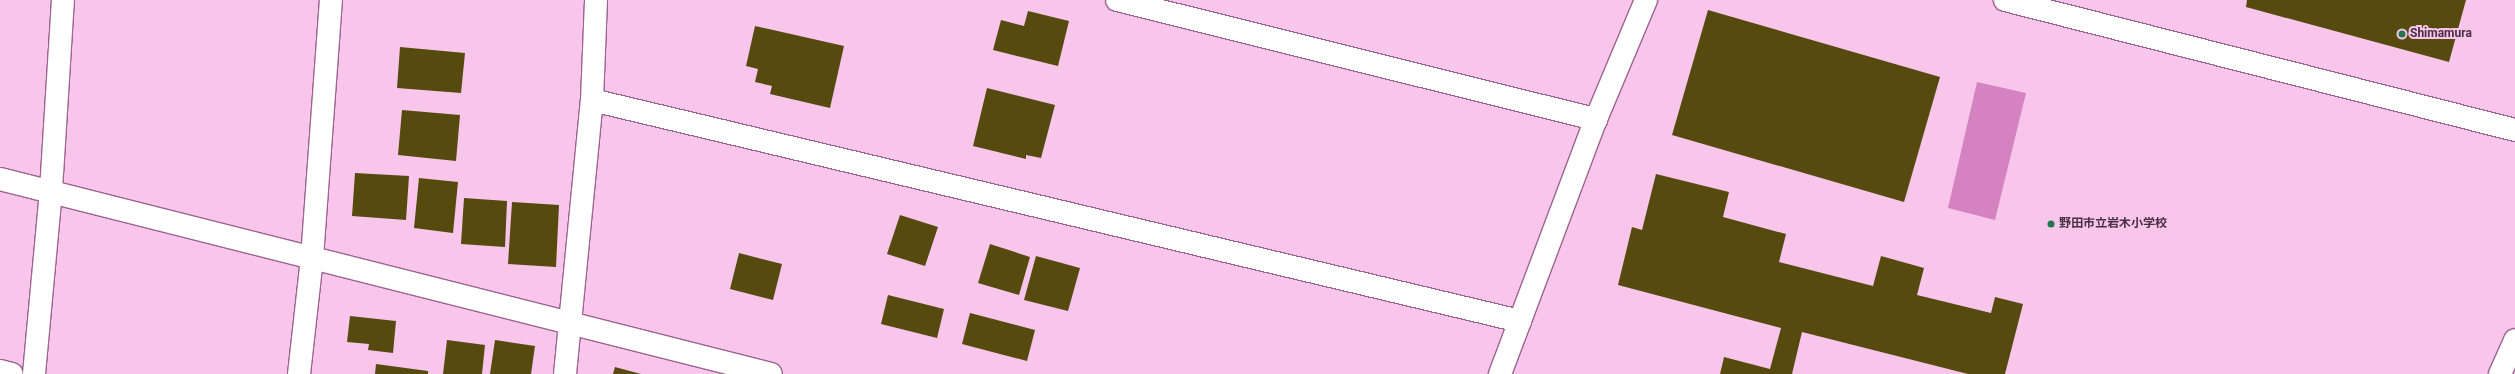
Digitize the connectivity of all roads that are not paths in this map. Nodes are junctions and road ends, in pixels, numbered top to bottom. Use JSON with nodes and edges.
{"nodes":[{"id":1,"x":63,"y":0,"type":"edge"},
{"id":2,"x":331,"y":0,"type":"edge"},
{"id":3,"x":596,"y":0,"type":"edge"},
{"id":4,"x":1117,"y":0,"type":"edge"},
{"id":5,"x":1646,"y":0,"type":"edge"},
{"id":6,"x":2005,"y":0,"type":"edge"},
{"id":7,"x":592,"y":100,"type":"junction"},
{"id":8,"x":1596,"y":119,"type":"junction"},
{"id":9,"x":2515,"y":130,"type":"edge"},
{"id":10,"x":0,"y":179,"type":"edge"},
{"id":11,"x":51,"y":190,"type":"junction"},
{"id":12,"x":312,"y":258,"type":"junction"},
{"id":13,"x":1520,"y":321,"type":"junction"},
{"id":14,"x":571,"y":325,"type":"junction"},
{"id":15,"x":2515,"y":340,"type":"edge"},
{"id":16,"x":0,"y":371,"type":"edge"},
{"id":17,"x":12,"y":374,"type":"edge"},
{"id":18,"x":34,"y":374,"type":"edge"},
{"id":19,"x":299,"y":374,"type":"edge"},
{"id":20,"x":565,"y":374,"type":"edge"},
{"id":21,"x":771,"y":374,"type":"edge"},
{"id":22,"x":1500,"y":374,"type":"edge"},
{"id":23,"x":2500,"y":374,"type":"edge"}],
"edges":[{"from":1,"to":11,"type":"street"},
{"from":2,"to":12,"type":"street"},
{"from":3,"to":7,"type":"street"},
{"from":4,"to":8,"type":"street"},
{"from":5,"to":8,"type":"street"},
{"from":6,"to":9,"type":"street"},
{"from":7,"to":13,"type":"street"},
{"from":7,"to":14,"type":"street"},
{"from":8,"to":13,"type":"street"},
{"from":10,"to":11,"type":"street"},
{"from":11,"to":12,"type":"street"},
{"from":11,"to":18,"type":"street"},
{"from":12,"to":14,"type":"street"},
{"from":12,"to":19,"type":"street"},
{"from":13,"to":22,"type":"street"},
{"from":14,"to":20,"type":"street"},
{"from":14,"to":21,"type":"street"},
{"from":15,"to":23,"type":"street"},
{"from":16,"to":17,"type":"street"}]}
